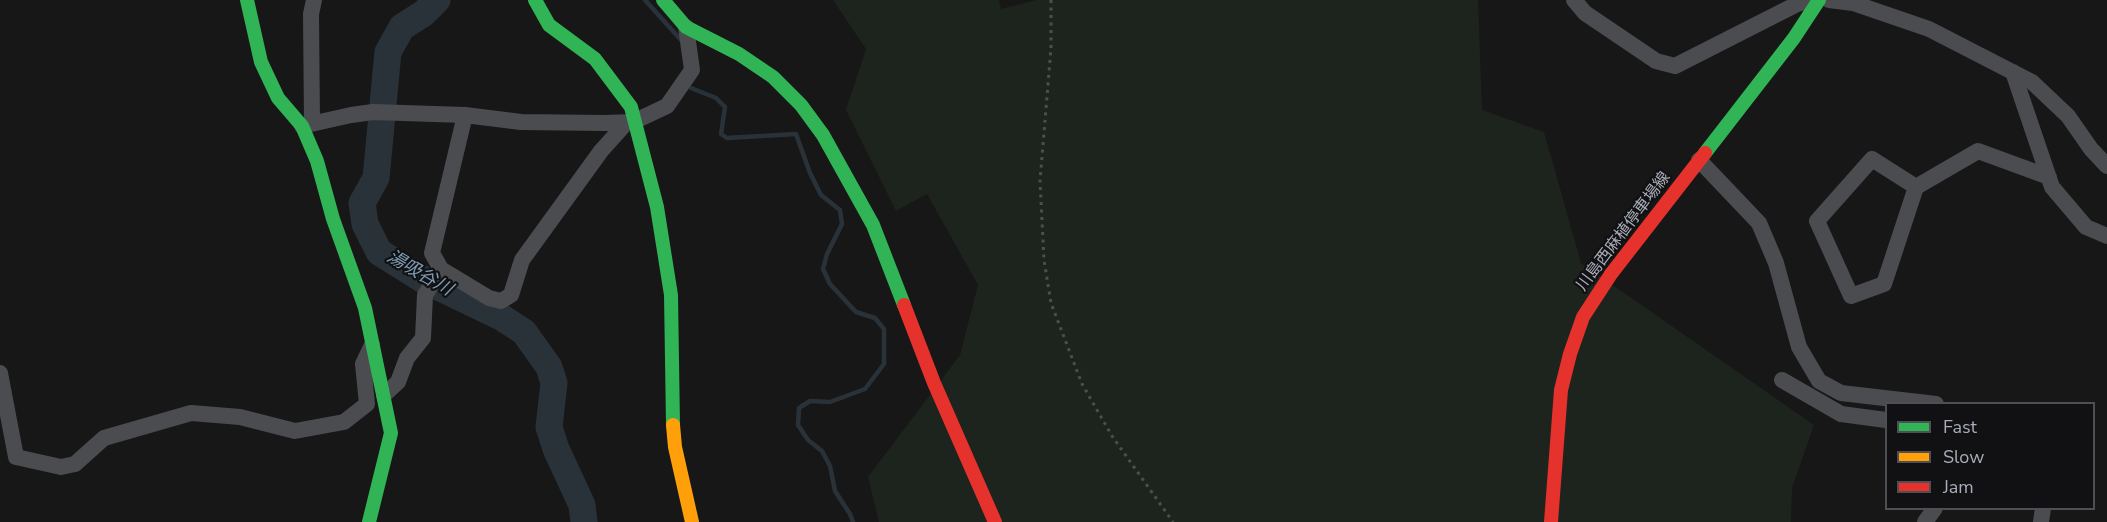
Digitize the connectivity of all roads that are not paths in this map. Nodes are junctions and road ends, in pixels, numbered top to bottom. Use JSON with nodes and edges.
{"nodes":[{"id":1,"x":247,"y":0,"type":"edge"},
{"id":2,"x":314,"y":0,"type":"edge"},
{"id":3,"x":535,"y":0,"type":"edge"},
{"id":4,"x":663,"y":0,"type":"edge"},
{"id":5,"x":1574,"y":0,"type":"edge"},
{"id":6,"x":1817,"y":0,"type":"edge"},
{"id":7,"x":1828,"y":0,"type":"edge"},
{"id":8,"x":686,"y":27,"type":"junction"},
{"id":9,"x":2013,"y":72,"type":"junction"},
{"id":10,"x":465,"y":115,"type":"junction"},
{"id":11,"x":630,"y":122,"type":"junction"},
{"id":12,"x":307,"y":125,"type":"junction"},
{"id":13,"x":1700,"y":160,"type":"junction"},
{"id":14,"x":2107,"y":166,"type":"edge"},
{"id":15,"x":2049,"y":177,"type":"junction"},
{"id":16,"x":1916,"y":187,"type":"junction"},
{"id":17,"x":2107,"y":236,"type":"edge"},
{"id":18,"x":439,"y":273,"type":"junction"},
{"id":19,"x":372,"y":345,"type":"junction"},
{"id":20,"x":0,"y":373,"type":"edge"},
{"id":21,"x":1782,"y":380,"type":"dead end"},
{"id":22,"x":1840,"y":393,"type":"junction"},
{"id":23,"x":384,"y":395,"type":"junction"},
{"id":24,"x":1919,"y":402,"type":"edge"},
{"id":25,"x":2,"y":404,"type":"edge"},
{"id":26,"x":1841,"y":414,"type":"junction"},
{"id":27,"x":1885,"y":420,"type":"edge"},
{"id":28,"x":0,"y":422,"type":"edge"},
{"id":29,"x":376,"y":497,"type":"junction"},
{"id":30,"x":369,"y":522,"type":"edge"},
{"id":31,"x":378,"y":522,"type":"edge"},
{"id":32,"x":692,"y":522,"type":"edge"},
{"id":33,"x":995,"y":522,"type":"edge"},
{"id":34,"x":1551,"y":522,"type":"edge"}],
"edges":[{"from":1,"to":12,"type":"street"},
{"from":2,"to":12,"type":"street"},
{"from":3,"to":11,"type":"street"},
{"from":4,"to":8,"type":"street"},
{"from":5,"to":6,"type":"street"},
{"from":6,"to":13,"type":"street","name":"川島西麻植停車場線"},
{"from":7,"to":9,"type":"street"},
{"from":8,"to":11,"type":"street"},
{"from":8,"to":33,"type":"street"},
{"from":9,"to":14,"type":"street"},
{"from":9,"to":15,"type":"street"},
{"from":10,"to":11,"type":"street"},
{"from":10,"to":12,"type":"street"},
{"from":10,"to":18,"type":"street"},
{"from":11,"to":18,"type":"street"},
{"from":11,"to":32,"type":"street"},
{"from":12,"to":19,"type":"street"},
{"from":13,"to":22,"type":"street"},
{"from":13,"to":34,"type":"street","name":"川島西麻植停車場線"},
{"from":15,"to":16,"type":"street"},
{"from":15,"to":17,"type":"street"},
{"from":16,"to":16,"type":"street"},
{"from":18,"to":23,"type":"street"},
{"from":19,"to":23,"type":"street"},
{"from":19,"to":25,"type":"street"},
{"from":20,"to":25,"type":"street"},
{"from":21,"to":26,"type":"street"},
{"from":22,"to":24,"type":"street"},
{"from":22,"to":26,"type":"street"},
{"from":23,"to":29,"type":"street"},
{"from":25,"to":28,"type":"street"},
{"from":26,"to":27,"type":"street"},
{"from":29,"to":30,"type":"street"},
{"from":29,"to":31,"type":"street"}]}
